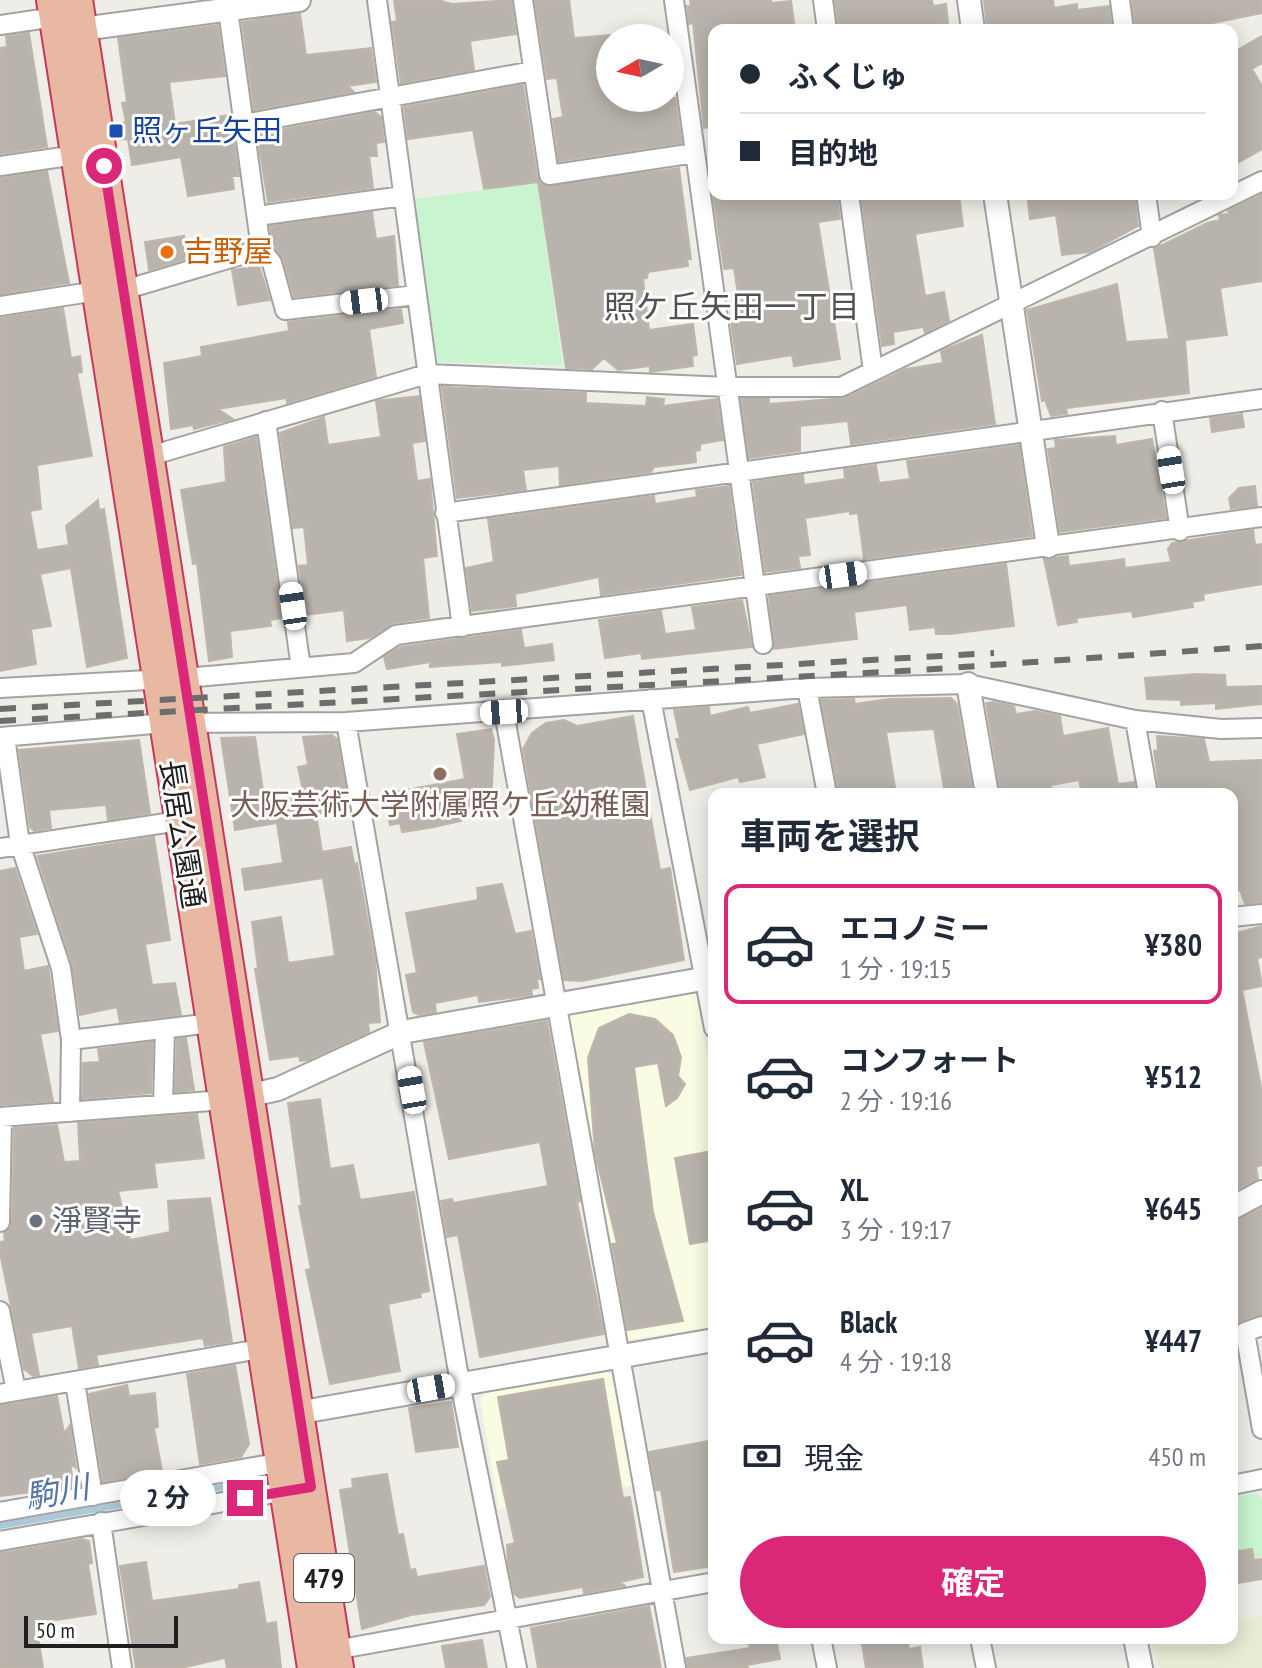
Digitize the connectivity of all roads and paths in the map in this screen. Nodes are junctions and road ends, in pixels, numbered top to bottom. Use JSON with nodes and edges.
{"nodes":[{"id":1,"x":299,"y":0,"type":"edge"},
{"id":2,"x":377,"y":0,"type":"edge"},
{"id":3,"x":523,"y":0,"type":"edge"},
{"id":4,"x":674,"y":0,"type":"edge"},
{"id":5,"x":823,"y":0,"type":"edge"},
{"id":6,"x":969,"y":0,"type":"edge"},
{"id":7,"x":1120,"y":0,"type":"edge"},
{"id":8,"x":228,"y":10,"type":"junction"},
{"id":9,"x":67,"y":12,"type":"edge"},
{"id":10,"x":826,"y":24,"type":"edge"},
{"id":11,"x":972,"y":24,"type":"edge"},
{"id":12,"x":1123,"y":24,"type":"edge"},
{"id":13,"x":0,"y":25,"type":"edge"},
{"id":14,"x":533,"y":71,"type":"junction"},
{"id":15,"x":389,"y":95,"type":"junction"},
{"id":16,"x":244,"y":124,"type":"junction"},
{"id":17,"x":695,"y":153,"type":"junction"},
{"id":18,"x":76,"y":155,"type":"junction"},
{"id":19,"x":0,"y":166,"type":"edge"},
{"id":20,"x":1262,"y":181,"type":"edge"},
{"id":21,"x":1238,"y":193,"type":"edge"},
{"id":22,"x":403,"y":196,"type":"junction"},
{"id":23,"x":850,"y":200,"type":"edge"},
{"id":24,"x":996,"y":200,"type":"edge"},
{"id":25,"x":1147,"y":200,"type":"edge"},
{"id":26,"x":1225,"y":200,"type":"edge"},
{"id":27,"x":257,"y":216,"type":"junction"},
{"id":28,"x":1152,"y":237,"type":"junction"},
{"id":29,"x":261,"y":249,"type":"junction"},
{"id":30,"x":111,"y":291,"type":"junction"},
{"id":31,"x":416,"y":295,"type":"junction"},
{"id":32,"x":1009,"y":305,"type":"junction"},
{"id":33,"x":0,"y":306,"type":"edge"},
{"id":34,"x":873,"y":371,"type":"junction"},
{"id":35,"x":427,"y":374,"type":"junction"},
{"id":36,"x":728,"y":387,"type":"junction"},
{"id":37,"x":1262,"y":399,"type":"edge"},
{"id":38,"x":1162,"y":411,"type":"junction"},
{"id":39,"x":266,"y":421,"type":"junction"},
{"id":40,"x":1029,"y":430,"type":"junction"},
{"id":41,"x":150,"y":456,"type":"junction"},
{"id":42,"x":739,"y":472,"type":"junction"},
{"id":43,"x":445,"y":513,"type":"junction"},
{"id":44,"x":1262,"y":517,"type":"edge"},
{"id":45,"x":1180,"y":530,"type":"junction"},
{"id":46,"x":1048,"y":546,"type":"junction"},
{"id":47,"x":756,"y":587,"type":"junction"},
{"id":48,"x":462,"y":627,"type":"junction"},
{"id":49,"x":763,"y":644,"type":"dead end"},
{"id":50,"x":301,"y":668,"type":"junction"},
{"id":51,"x":172,"y":678,"type":"junction"},
{"id":52,"x":968,"y":684,"type":"junction"},
{"id":53,"x":0,"y":688,"type":"edge"},
{"id":54,"x":807,"y":688,"type":"junction"},
{"id":55,"x":651,"y":699,"type":"junction"},
{"id":56,"x":504,"y":712,"type":"junction"},
{"id":57,"x":1135,"y":720,"type":"junction"},
{"id":58,"x":346,"y":722,"type":"junction"},
{"id":59,"x":179,"y":724,"type":"junction"},
{"id":60,"x":1262,"y":728,"type":"edge"},
{"id":61,"x":3,"y":737,"type":"edge"},
{"id":62,"x":826,"y":788,"type":"edge"},
{"id":63,"x":986,"y":788,"type":"edge"},
{"id":64,"x":1147,"y":788,"type":"edge"},
{"id":65,"x":179,"y":821,"type":"junction"},
{"id":66,"x":20,"y":844,"type":"junction"},
{"id":67,"x":0,"y":848,"type":"edge"},
{"id":68,"x":1262,"y":914,"type":"edge"},
{"id":69,"x":1238,"y":916,"type":"edge"},
{"id":70,"x":708,"y":968,"type":"edge"},
{"id":71,"x":708,"y":977,"type":"edge"},
{"id":72,"x":558,"y":1004,"type":"junction"},
{"id":73,"x":211,"y":1023,"type":"junction"},
{"id":74,"x":165,"y":1029,"type":"junction"},
{"id":75,"x":402,"y":1032,"type":"junction"},
{"id":76,"x":71,"y":1040,"type":"junction"},
{"id":77,"x":237,"y":1098,"type":"junction"},
{"id":78,"x":163,"y":1105,"type":"junction"},
{"id":79,"x":70,"y":1112,"type":"junction"},
{"id":80,"x":1,"y":1117,"type":"edge"},
{"id":81,"x":1,"y":1192,"type":"edge"},
{"id":82,"x":1262,"y":1192,"type":"edge"},
{"id":83,"x":1238,"y":1205,"type":"edge"},
{"id":84,"x":0,"y":1222,"type":"edge"},
{"id":85,"x":0,"y":1311,"type":"edge"},
{"id":86,"x":1262,"y":1326,"type":"edge"},
{"id":87,"x":708,"y":1341,"type":"edge"},
{"id":88,"x":265,"y":1348,"type":"junction"},
{"id":89,"x":620,"y":1357,"type":"junction"},
{"id":90,"x":75,"y":1382,"type":"junction"},
{"id":91,"x":460,"y":1383,"type":"junction"},
{"id":92,"x":8,"y":1392,"type":"edge"},
{"id":93,"x":287,"y":1414,"type":"junction"},
{"id":94,"x":1262,"y":1429,"type":"edge"},
{"id":95,"x":296,"y":1474,"type":"junction"},
{"id":96,"x":1262,"y":1479,"type":"edge"},
{"id":97,"x":1238,"y":1484,"type":"edge"},
{"id":98,"x":93,"y":1496,"type":"junction"},
{"id":99,"x":0,"y":1512,"type":"edge"},
{"id":100,"x":101,"y":1522,"type":"junction"},
{"id":101,"x":0,"y":1541,"type":"edge"},
{"id":102,"x":708,"y":1583,"type":"edge"},
{"id":103,"x":662,"y":1592,"type":"junction"},
{"id":104,"x":507,"y":1617,"type":"junction"},
{"id":105,"x":822,"y":1644,"type":"edge"},
{"id":106,"x":981,"y":1644,"type":"edge"},
{"id":107,"x":1136,"y":1644,"type":"edge"},
{"id":108,"x":329,"y":1662,"type":"edge"},
{"id":109,"x":122,"y":1668,"type":"edge"},
{"id":110,"x":517,"y":1668,"type":"edge"},
{"id":111,"x":676,"y":1668,"type":"edge"},
{"id":112,"x":827,"y":1668,"type":"edge"},
{"id":113,"x":986,"y":1668,"type":"edge"},
{"id":114,"x":1141,"y":1668,"type":"edge"}],
"edges":[{"from":1,"to":8,"type":"street"},
{"from":2,"to":15,"type":"street"},
{"from":3,"to":14,"type":"street"},
{"from":4,"to":17,"type":"street"},
{"from":5,"to":10,"type":"street"},
{"from":6,"to":11,"type":"street"},
{"from":7,"to":12,"type":"street"},
{"from":8,"to":9,"type":"street"},
{"from":8,"to":16,"type":"street"},
{"from":9,"to":13,"type":"street"},
{"from":9,"to":18,"type":"highway","name":"長居公園通","number":"479"},
{"from":9,"to":30,"type":"highway","name":"長居公園通","number":"479"},
{"from":14,"to":15,"type":"street"},
{"from":14,"to":17,"type":"street"},
{"from":15,"to":16,"type":"street"},
{"from":15,"to":22,"type":"street"},
{"from":16,"to":27,"type":"street"},
{"from":17,"to":36,"type":"street"},
{"from":18,"to":19,"type":"street"},
{"from":18,"to":30,"type":"highway","name":"長居公園通","number":"479"},
{"from":20,"to":21,"type":"street"},
{"from":22,"to":27,"type":"street"},
{"from":22,"to":31,"type":"street"},
{"from":23,"to":34,"type":"street"},
{"from":24,"to":32,"type":"street"},
{"from":25,"to":28,"type":"street"},
{"from":26,"to":28,"type":"street"},
{"from":27,"to":29,"type":"street"},
{"from":28,"to":32,"type":"street"},
{"from":29,"to":30,"type":"street"},
{"from":29,"to":31,"type":"street"},
{"from":30,"to":33,"type":"street"},
{"from":30,"to":41,"type":"highway","name":"長居公園通","number":"479"},
{"from":30,"to":51,"type":"highway","name":"長居公園通","number":"479"},
{"from":31,"to":35,"type":"street"},
{"from":32,"to":34,"type":"street"},
{"from":32,"to":40,"type":"street"},
{"from":34,"to":36,"type":"street"},
{"from":35,"to":36,"type":"street"},
{"from":35,"to":39,"type":"street"},
{"from":35,"to":43,"type":"street"},
{"from":36,"to":42,"type":"street"},
{"from":37,"to":38,"type":"street"},
{"from":38,"to":40,"type":"street"},
{"from":38,"to":45,"type":"street"},
{"from":39,"to":41,"type":"street"},
{"from":39,"to":50,"type":"street"},
{"from":40,"to":42,"type":"street"},
{"from":40,"to":46,"type":"street"},
{"from":41,"to":51,"type":"highway","name":"長居公園通","number":"479"},
{"from":42,"to":43,"type":"street"},
{"from":42,"to":47,"type":"street"},
{"from":43,"to":48,"type":"street"},
{"from":44,"to":45,"type":"street"},
{"from":45,"to":46,"type":"street"},
{"from":46,"to":47,"type":"street"},
{"from":47,"to":48,"type":"street"},
{"from":47,"to":49,"type":"street"},
{"from":48,"to":50,"type":"street"},
{"from":50,"to":51,"type":"street"},
{"from":51,"to":53,"type":"street"},
{"from":51,"to":59,"type":"highway","name":"長居公園通","number":"479"},
{"from":52,"to":54,"type":"street"},
{"from":52,"to":57,"type":"street"},
{"from":52,"to":63,"type":"street"},
{"from":54,"to":55,"type":"street"},
{"from":54,"to":62,"type":"street"},
{"from":55,"to":56,"type":"street"},
{"from":55,"to":70,"type":"street"},
{"from":56,"to":58,"type":"street"},
{"from":56,"to":72,"type":"street"},
{"from":57,"to":60,"type":"street"},
{"from":57,"to":64,"type":"street"},
{"from":58,"to":59,"type":"street"},
{"from":58,"to":75,"type":"street"},
{"from":59,"to":61,"type":"street"},
{"from":59,"to":65,"type":"highway","name":"長居公園通","number":"479"},
{"from":59,"to":77,"type":"highway","name":"長居公園通","number":"479"},
{"from":61,"to":66,"type":"street"},
{"from":65,"to":66,"type":"street"},
{"from":65,"to":73,"type":"highway","name":"長居公園通","number":"479"},
{"from":66,"to":67,"type":"street"},
{"from":66,"to":76,"type":"street"},
{"from":68,"to":69,"type":"street"},
{"from":71,"to":72,"type":"street"},
{"from":72,"to":75,"type":"street"},
{"from":72,"to":89,"type":"street"},
{"from":73,"to":74,"type":"street"},
{"from":73,"to":77,"type":"highway","name":"長居公園通","number":"479"},
{"from":74,"to":76,"type":"street"},
{"from":74,"to":78,"type":"street"},
{"from":75,"to":77,"type":"street"},
{"from":75,"to":91,"type":"street"},
{"from":76,"to":79,"type":"street"},
{"from":77,"to":78,"type":"street"},
{"from":77,"to":88,"type":"highway","name":"長居公園通","number":"479"},
{"from":77,"to":93,"type":"highway","name":"長居公園通","number":"479"},
{"from":78,"to":79,"type":"street"},
{"from":79,"to":80,"type":"street"},
{"from":80,"to":81,"type":"street"},
{"from":81,"to":84,"type":"street"},
{"from":82,"to":83,"type":"street"},
{"from":85,"to":92,"type":"street"},
{"from":86,"to":94,"type":"street"},
{"from":87,"to":89,"type":"street"},
{"from":88,"to":90,"type":"street"},
{"from":88,"to":93,"type":"highway","name":"長居公園通","number":"479"},
{"from":89,"to":91,"type":"street"},
{"from":89,"to":103,"type":"street"},
{"from":90,"to":92,"type":"street"},
{"from":90,"to":98,"type":"street"},
{"from":91,"to":93,"type":"street"},
{"from":91,"to":104,"type":"street"},
{"from":93,"to":95,"type":"highway","name":"長居公園通","number":"479"},
{"from":95,"to":98,"type":"street"},
{"from":95,"to":100,"type":"street"},
{"from":95,"to":108,"type":"highway","name":"長居公園通","number":"479"},
{"from":96,"to":97,"type":"street"},
{"from":98,"to":99,"type":"street"},
{"from":100,"to":101,"type":"street"},
{"from":100,"to":109,"type":"street"},
{"from":102,"to":103,"type":"street"},
{"from":103,"to":104,"type":"street"},
{"from":103,"to":111,"type":"street"},
{"from":104,"to":108,"type":"street"},
{"from":104,"to":110,"type":"street"},
{"from":105,"to":112,"type":"street"},
{"from":106,"to":113,"type":"street"},
{"from":107,"to":114,"type":"street"}]}
